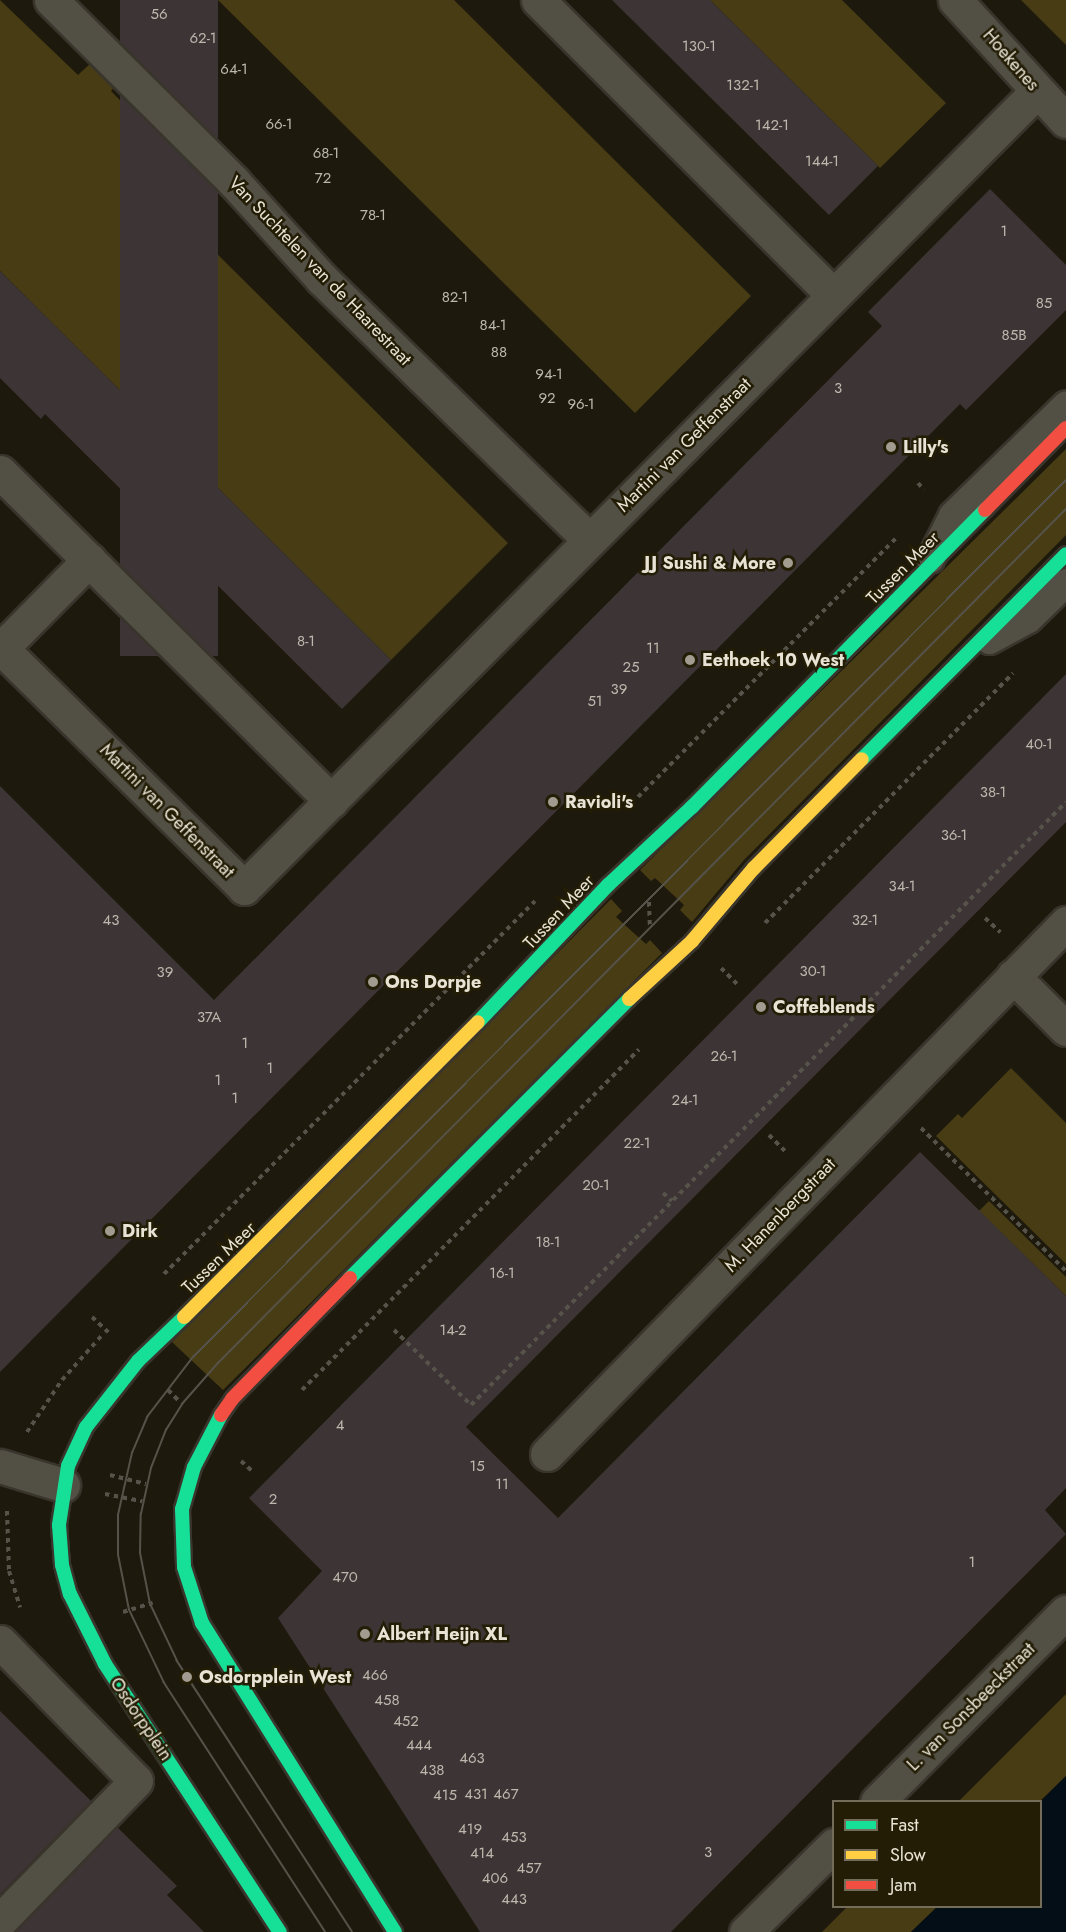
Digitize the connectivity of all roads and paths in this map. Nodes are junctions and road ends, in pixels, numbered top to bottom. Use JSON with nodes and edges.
{"nodes":[{"id":1,"x":51,"y":0,"type":"edge"},
{"id":2,"x":538,"y":0,"type":"edge"},
{"id":3,"x":955,"y":0,"type":"edge"},
{"id":4,"x":1037,"y":91,"type":"junction"},
{"id":5,"x":1066,"y":121,"type":"edge"},
{"id":6,"x":833,"y":295,"type":"junction"},
{"id":7,"x":1066,"y":404,"type":"edge"},
{"id":8,"x":1066,"y":428,"type":"edge"},
{"id":9,"x":0,"y":472,"type":"edge"},
{"id":10,"x":589,"y":540,"type":"junction"},
{"id":11,"x":1066,"y":554,"type":"edge"},
{"id":12,"x":89,"y":560,"type":"junction"},
{"id":13,"x":922,"y":573,"type":"junction"},
{"id":14,"x":1066,"y":582,"type":"edge"},
{"id":15,"x":974,"y":647,"type":"junction"},
{"id":16,"x":1,"y":649,"type":"edge"},
{"id":17,"x":332,"y":801,"type":"junction"},
{"id":18,"x":1066,"y":802,"type":"edge"},
{"id":19,"x":1066,"y":923,"type":"edge"},
{"id":20,"x":1013,"y":976,"type":"junction"},
{"id":21,"x":1066,"y":1029,"type":"edge"},
{"id":22,"x":921,"y":1127,"type":"dead end"},
{"id":23,"x":663,"y":1192,"type":"dead end"},
{"id":24,"x":672,"y":1201,"type":"junction"},
{"id":25,"x":1066,"y":1271,"type":"edge"},
{"id":26,"x":92,"y":1317,"type":"dead end"},
{"id":27,"x":394,"y":1330,"type":"dead end"},
{"id":28,"x":138,"y":1361,"type":"junction"},
{"id":29,"x":86,"y":1427,"type":"joint"},
{"id":30,"x":211,"y":1431,"type":"junction"},
{"id":31,"x":547,"y":1454,"type":"dead end"},
{"id":32,"x":0,"y":1466,"type":"edge"},
{"id":33,"x":252,"y":1471,"type":"dead end"},
{"id":34,"x":66,"y":1475,"type":"junction"},
{"id":35,"x":186,"y":1493,"type":"junction"},
{"id":36,"x":1066,"y":1612,"type":"edge"},
{"id":37,"x":0,"y":1642,"type":"edge"},
{"id":38,"x":879,"y":1800,"type":"edge"},
{"id":39,"x":832,"y":1847,"type":"edge"},
{"id":40,"x":0,"y":1921,"type":"edge"},
{"id":41,"x":280,"y":1932,"type":"edge"},
{"id":42,"x":395,"y":1932,"type":"edge"},
{"id":43,"x":746,"y":1932,"type":"edge"}],
"edges":[{"from":1,"to":10,"type":"street","name":"Van Suchtelen van de Haarestraat"},
{"from":2,"to":6,"type":"street"},
{"from":3,"to":4,"type":"street","name":"Hoekenes"},
{"from":4,"to":5,"type":"street","name":"Hoekenes"},
{"from":4,"to":6,"type":"street","name":"Martini van Geffenstraat"},
{"from":6,"to":10,"type":"street","name":"Martini van Geffenstraat"},
{"from":7,"to":13,"type":"lane"},
{"from":8,"to":13,"type":"street","name":"Tussen Meer"},
{"from":9,"to":12,"type":"street"},
{"from":10,"to":17,"type":"street","name":"Martini van Geffenstraat"},
{"from":11,"to":15,"type":"street"},
{"from":12,"to":16,"type":"street","name":"Martini van Geffenstraat"},
{"from":12,"to":17,"type":"street"},
{"from":13,"to":28,"type":"street","name":"Tussen Meer"},
{"from":14,"to":15,"type":"lane"},
{"from":15,"to":30,"type":"street"},
{"from":16,"to":17,"type":"street","name":"Martini van Geffenstraat"},
{"from":18,"to":24,"type":"path"},
{"from":19,"to":20,"type":"street","name":"M. Hanenbergstraat"},
{"from":20,"to":21,"type":"street"},
{"from":20,"to":31,"type":"street","name":"M. Hanenbergstraat"},
{"from":22,"to":25,"type":"path"},
{"from":23,"to":24,"type":"path"},
{"from":24,"to":27,"type":"path"},
{"from":26,"to":28,"type":"path"},
{"from":28,"to":29,"type":"street","name":"Tussen Meer"},
{"from":28,"to":30,"type":"path"},
{"from":29,"to":34,"type":"street","name":"Osdorpplein"},
{"from":30,"to":33,"type":"path"},
{"from":30,"to":35,"type":"street"},
{"from":32,"to":34,"type":"street"},
{"from":34,"to":35,"type":"path"},
{"from":34,"to":41,"type":"street","name":"Osdorpplein"},
{"from":35,"to":42,"type":"street"},
{"from":36,"to":38,"type":"street","name":"L. van Sonsbeeckstraat"},
{"from":37,"to":40,"type":"street"},
{"from":39,"to":43,"type":"street"}]}
